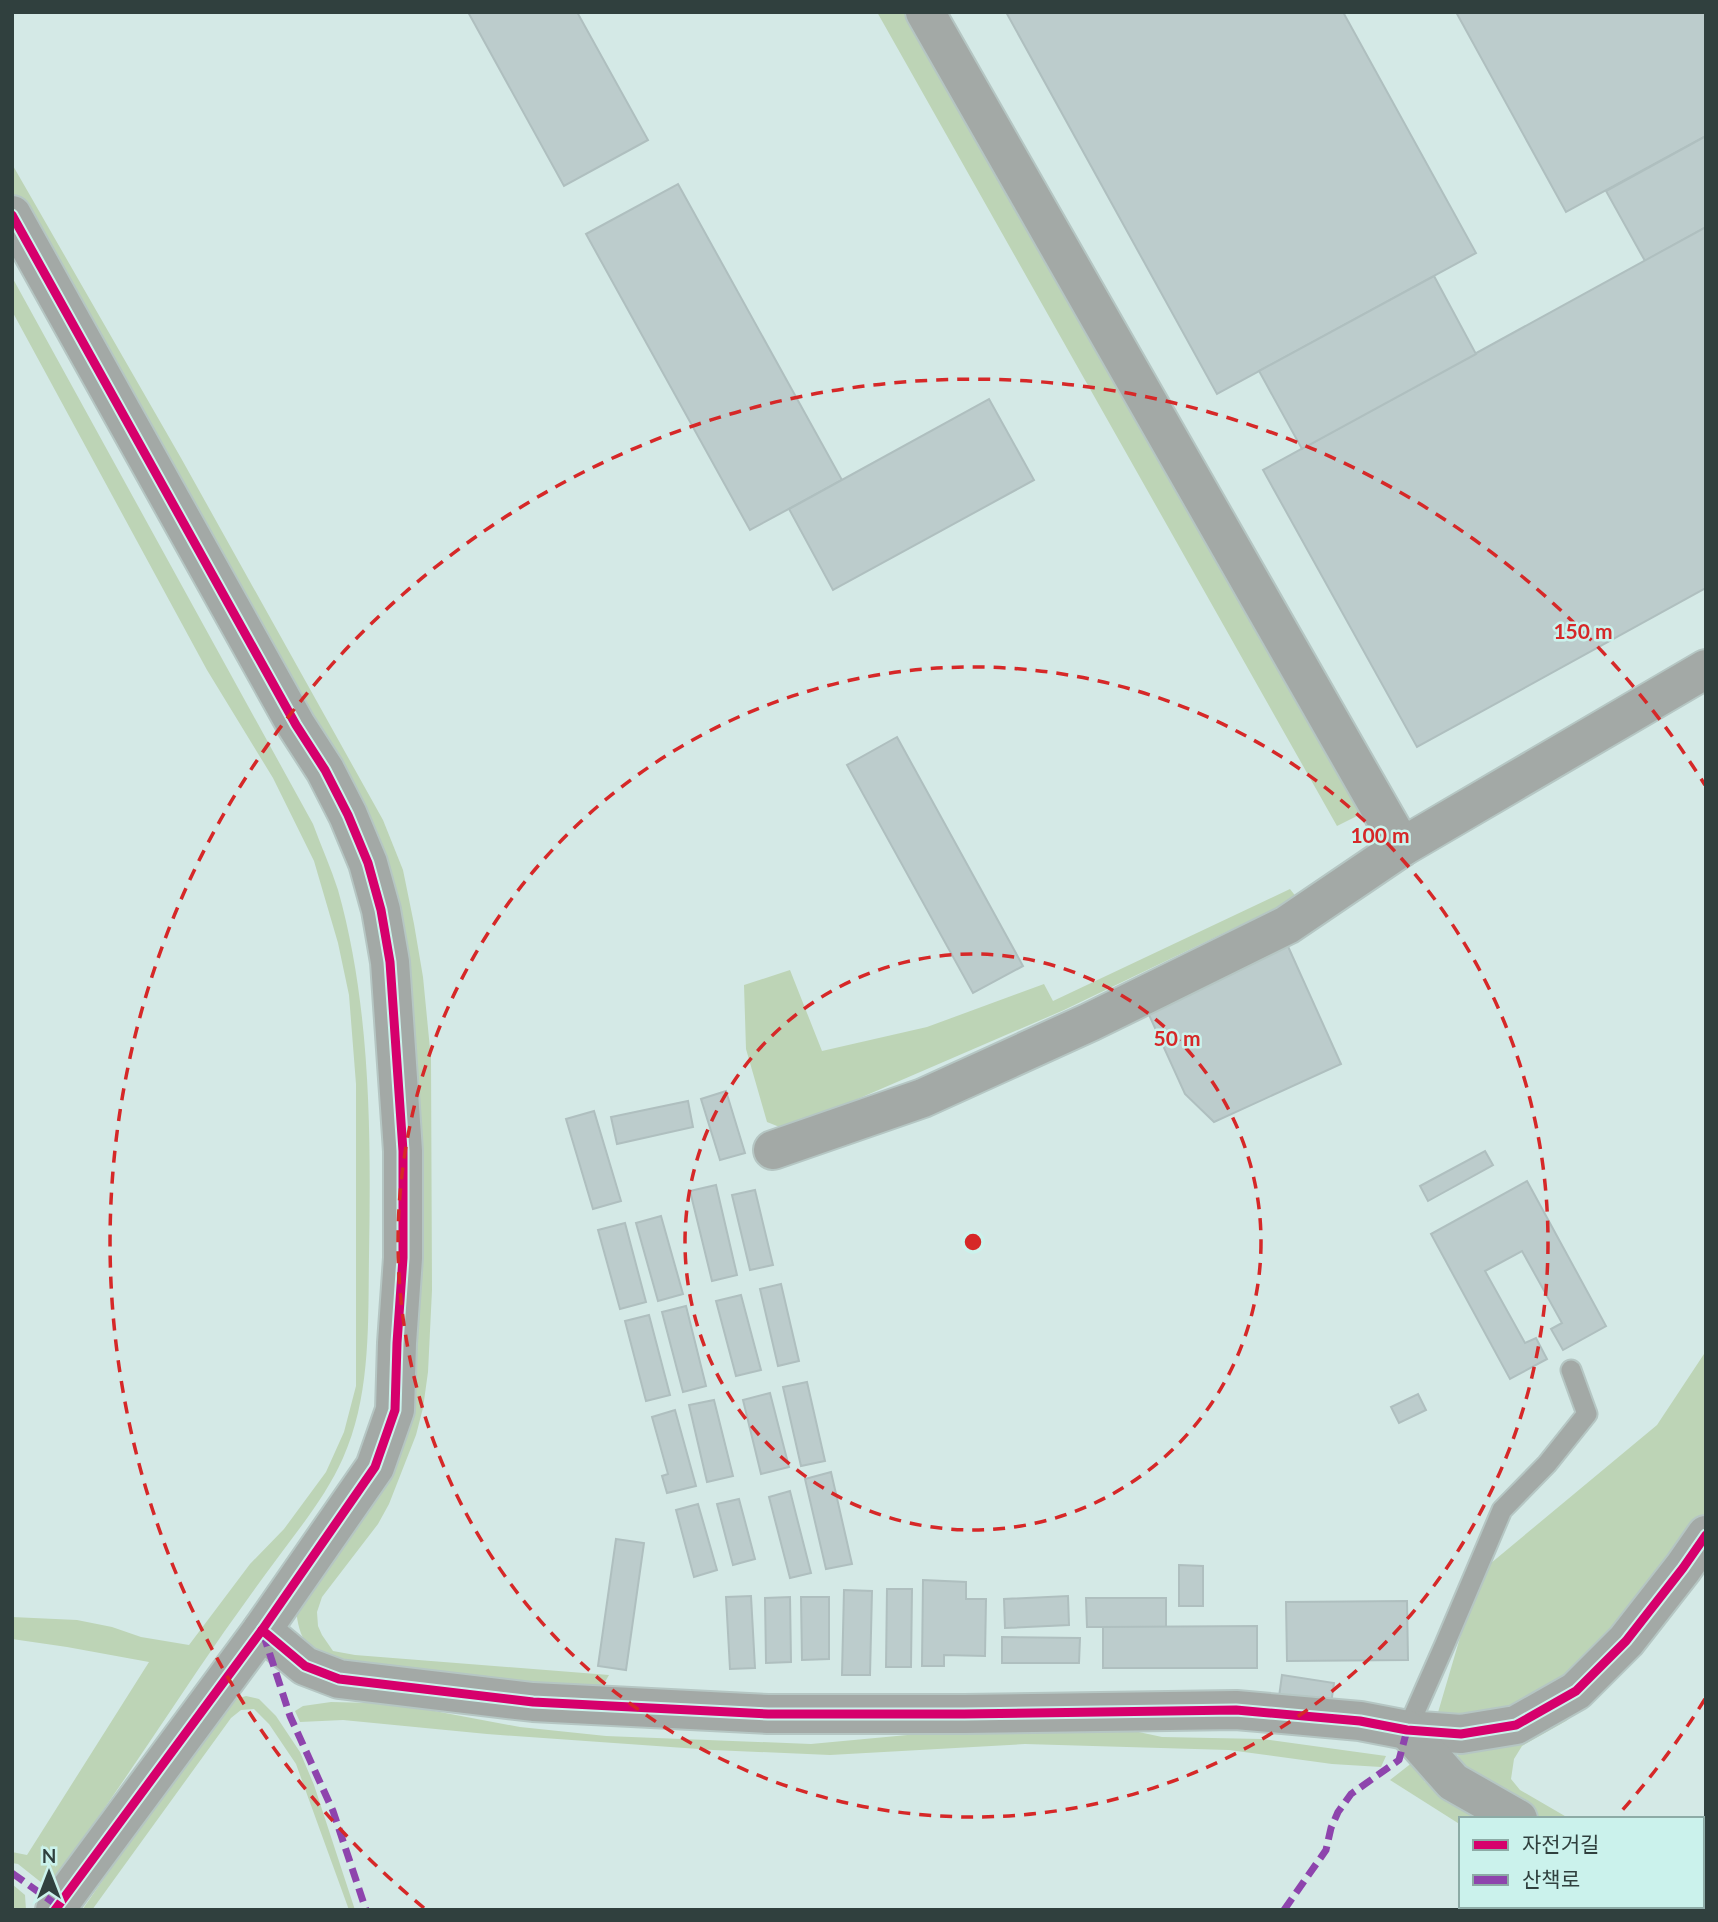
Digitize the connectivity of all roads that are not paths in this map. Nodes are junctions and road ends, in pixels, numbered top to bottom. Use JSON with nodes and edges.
{"nodes":[{"id":1,"x":925,"y":12,"type":"edge"},
{"id":2,"x":12,"y":215,"type":"edge"},
{"id":3,"x":1706,"y":668,"type":"edge"},
{"id":4,"x":1402,"y":846,"type":"junction"},
{"id":5,"x":773,"y":1150,"type":"dead end"},
{"id":6,"x":1572,"y":1370,"type":"dead end"},
{"id":7,"x":1706,"y":1535,"type":"edge"},
{"id":8,"x":262,"y":1630,"type":"junction"},
{"id":9,"x":1407,"y":1730,"type":"junction"},
{"id":10,"x":1514,"y":1817,"type":"edge"},
{"id":11,"x":55,"y":1910,"type":"edge"}],
"edges":[{"from":1,"to":4,"type":"street"},
{"from":2,"to":8,"type":"street"},
{"from":3,"to":4,"type":"street"},
{"from":4,"to":5,"type":"street"},
{"from":6,"to":9,"type":"lane"},
{"from":7,"to":9,"type":"street"},
{"from":8,"to":9,"type":"street"},
{"from":8,"to":11,"type":"street"},
{"from":9,"to":10,"type":"street"}]}
